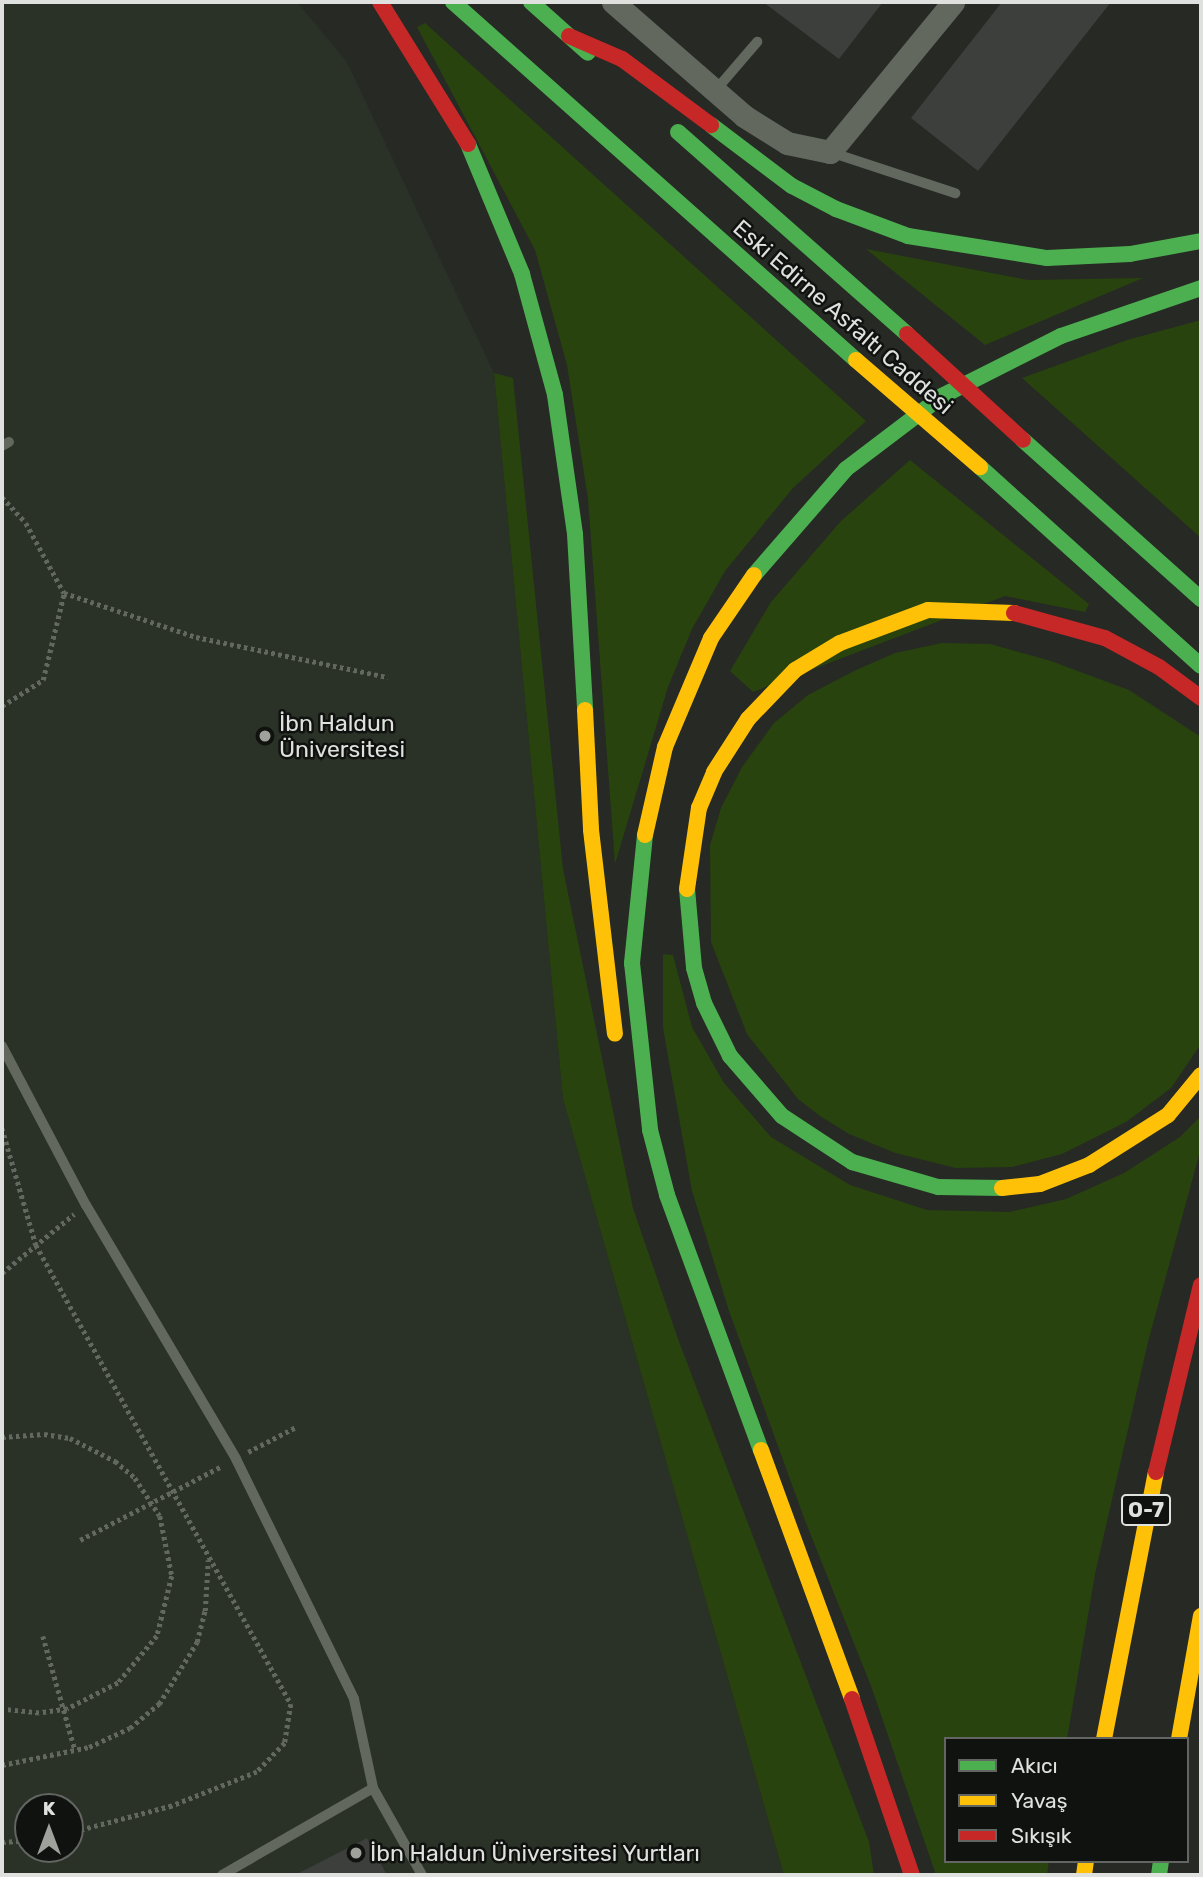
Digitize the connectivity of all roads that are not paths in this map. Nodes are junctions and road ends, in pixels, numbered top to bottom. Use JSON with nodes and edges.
{"nodes":[{"id":1,"x":380,"y":2,"type":"edge"},
{"id":2,"x":453,"y":2,"type":"edge"},
{"id":3,"x":531,"y":2,"type":"edge"},
{"id":4,"x":613,"y":2,"type":"edge"},
{"id":5,"x":953,"y":2,"type":"edge"},
{"id":6,"x":569,"y":36,"type":"junction"},
{"id":7,"x":757,"y":42,"type":"dead end"},
{"id":8,"x":610,"y":72,"type":"dead end"},
{"id":9,"x":715,"y":91,"type":"junction"},
{"id":10,"x":662,"y":118,"type":"dead end"},
{"id":11,"x":830,"y":152,"type":"junction"},
{"id":12,"x":955,"y":193,"type":"dead end"},
{"id":13,"x":1201,"y":241,"type":"edge"},
{"id":14,"x":1201,"y":288,"type":"edge"},
{"id":15,"x":1167,"y":568,"type":"junction"},
{"id":16,"x":1201,"y":588,"type":"edge"},
{"id":17,"x":1201,"y":599,"type":"edge"},
{"id":18,"x":1201,"y":666,"type":"edge"},
{"id":19,"x":1201,"y":698,"type":"edge"},
{"id":20,"x":2,"y":1046,"type":"edge"},
{"id":21,"x":618,"y":1054,"type":"dead end"},
{"id":22,"x":1201,"y":1076,"type":"edge"},
{"id":23,"x":630,"y":1118,"type":"dead end"},
{"id":24,"x":638,"y":1156,"type":"dead end"},
{"id":25,"x":1201,"y":1284,"type":"edge"},
{"id":26,"x":758,"y":1493,"type":"dead end"},
{"id":27,"x":1201,"y":1616,"type":"edge"},
{"id":28,"x":1104,"y":1737,"type":"edge"},
{"id":29,"x":1179,"y":1737,"type":"edge"},
{"id":30,"x":876,"y":1761,"type":"junction"},
{"id":31,"x":373,"y":1788,"type":"junction"},
{"id":32,"x":222,"y":1875,"type":"edge"},
{"id":33,"x":422,"y":1875,"type":"edge"},
{"id":34,"x":912,"y":1875,"type":"edge"}],
"edges":[{"from":1,"to":21,"type":"highway"},
{"from":2,"to":18,"type":"highway","name":"Eski Edirne Asfaltı Caddesi","bridge":true},
{"from":3,"to":6,"type":"highway"},
{"from":4,"to":9,"type":"street"},
{"from":5,"to":11,"type":"street"},
{"from":6,"to":8,"type":"highway"},
{"from":6,"to":13,"type":"highway"},
{"from":7,"to":9,"type":"lane"},
{"from":9,"to":11,"type":"street"},
{"from":10,"to":15,"type":"highway","name":"Eski Edirne Asfaltı Caddesi","bridge":true},
{"from":11,"to":12,"type":"lane"},
{"from":14,"to":30,"type":"highway"},
{"from":15,"to":16,"type":"highway"},
{"from":15,"to":17,"type":"highway","name":"Eski Edirne Asfaltı Caddesi"},
{"from":19,"to":22,"type":"highway"},
{"from":20,"to":31,"type":"lane"},
{"from":23,"to":24,"type":"highway"},
{"from":25,"to":28,"type":"highway","number":"O-7"},
{"from":26,"to":30,"type":"highway"},
{"from":27,"to":29,"type":"highway"},
{"from":30,"to":34,"type":"highway"},
{"from":31,"to":32,"type":"lane"},
{"from":31,"to":33,"type":"lane"}]}
